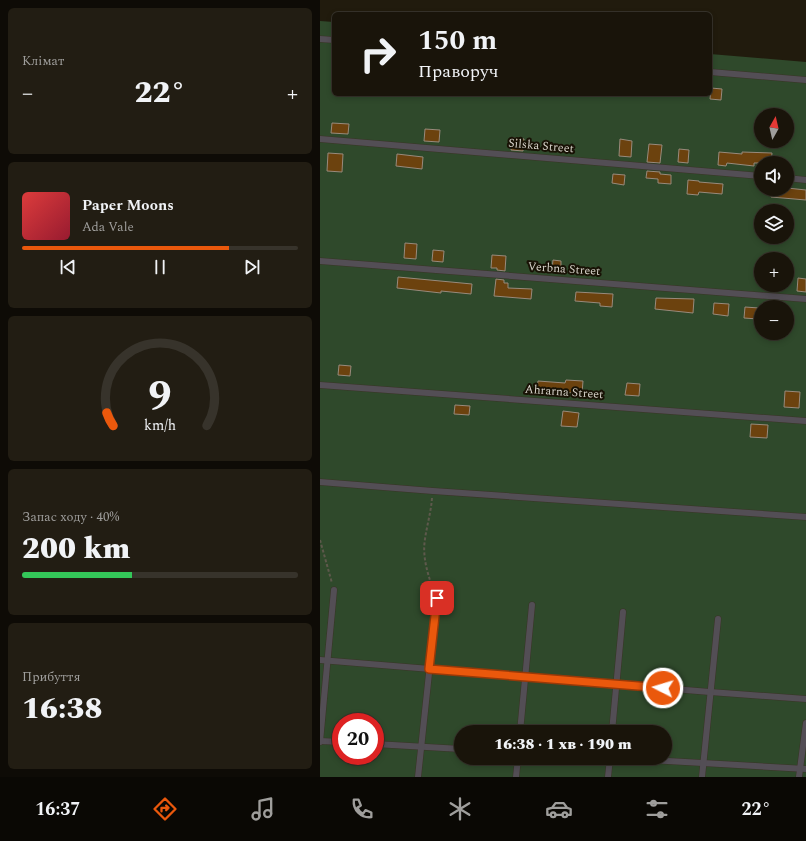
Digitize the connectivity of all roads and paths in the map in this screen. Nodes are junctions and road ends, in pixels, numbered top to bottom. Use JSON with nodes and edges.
{"nodes":[{"id":1,"x":320,"y":39,"type":"edge"},
{"id":2,"x":332,"y":40,"type":"edge"},
{"id":3,"x":712,"y":72,"type":"edge"},
{"id":4,"x":806,"y":80,"type":"edge"},
{"id":5,"x":320,"y":139,"type":"edge"},
{"id":6,"x":754,"y":175,"type":"edge"},
{"id":7,"x":794,"y":179,"type":"edge"},
{"id":8,"x":806,"y":180,"type":"edge"},
{"id":9,"x":320,"y":261,"type":"edge"},
{"id":10,"x":806,"y":299,"type":"edge"},
{"id":11,"x":320,"y":385,"type":"edge"},
{"id":12,"x":806,"y":421,"type":"edge"},
{"id":13,"x":320,"y":482,"type":"edge"},
{"id":14,"x":433,"y":491,"type":"junction"},
{"id":15,"x":806,"y":518,"type":"edge"},
{"id":16,"x":320,"y":540,"type":"edge"},
{"id":17,"x":334,"y":590,"type":"joint"},
{"id":18,"x":437,"y":598,"type":"joint"},
{"id":19,"x":532,"y":605,"type":"dead end"},
{"id":20,"x":623,"y":612,"type":"dead end"},
{"id":21,"x":718,"y":619,"type":"dead end"},
{"id":22,"x":320,"y":660,"type":"edge"},
{"id":23,"x":327,"y":661,"type":"junction"},
{"id":24,"x":429,"y":669,"type":"junction"},
{"id":25,"x":525,"y":677,"type":"junction"},
{"id":26,"x":616,"y":685,"type":"junction"},
{"id":27,"x":710,"y":692,"type":"junction"},
{"id":28,"x":806,"y":699,"type":"edge"},
{"id":29,"x":806,"y":723,"type":"edge"},
{"id":30,"x":521,"y":725,"type":"edge"},
{"id":31,"x":613,"y":725,"type":"edge"},
{"id":32,"x":320,"y":741,"type":"edge"},
{"id":33,"x":332,"y":742,"type":"edge"},
{"id":34,"x":384,"y":745,"type":"edge"},
{"id":35,"x":421,"y":747,"type":"junction"},
{"id":36,"x":454,"y":749,"type":"edge"},
{"id":37,"x":672,"y":761,"type":"edge"},
{"id":38,"x":704,"y":763,"type":"junction"},
{"id":39,"x":517,"y":765,"type":"edge"},
{"id":40,"x":609,"y":765,"type":"edge"},
{"id":41,"x":803,"y":769,"type":"edge"},
{"id":42,"x":418,"y":777,"type":"edge"},
{"id":43,"x":516,"y":777,"type":"edge"},
{"id":44,"x":608,"y":777,"type":"edge"},
{"id":45,"x":702,"y":777,"type":"edge"},
{"id":46,"x":799,"y":777,"type":"edge"}],
"edges":[{"from":1,"to":2,"type":"lane"},
{"from":3,"to":4,"type":"lane"},
{"from":5,"to":6,"type":"lane","name":"Silska Street"},
{"from":7,"to":8,"type":"lane"},
{"from":9,"to":10,"type":"lane","name":"Verbna Street"},
{"from":11,"to":12,"type":"lane","name":"Ahrarna Street"},
{"from":13,"to":14,"type":"lane"},
{"from":14,"to":15,"type":"lane"},
{"from":14,"to":18,"type":"path"},
{"from":16,"to":17,"type":"path"},
{"from":17,"to":23,"type":"lane"},
{"from":18,"to":24,"type":"lane"},
{"from":19,"to":25,"type":"lane"},
{"from":20,"to":26,"type":"lane"},
{"from":21,"to":27,"type":"lane"},
{"from":22,"to":23,"type":"lane"},
{"from":23,"to":24,"type":"lane"},
{"from":23,"to":32,"type":"lane"},
{"from":24,"to":25,"type":"lane"},
{"from":24,"to":35,"type":"lane"},
{"from":25,"to":26,"type":"lane"},
{"from":25,"to":30,"type":"lane"},
{"from":26,"to":27,"type":"lane"},
{"from":26,"to":31,"type":"lane"},
{"from":27,"to":28,"type":"lane"},
{"from":27,"to":38,"type":"lane"},
{"from":29,"to":41,"type":"lane"},
{"from":32,"to":33,"type":"lane"},
{"from":34,"to":35,"type":"lane"},
{"from":35,"to":36,"type":"lane"},
{"from":35,"to":42,"type":"lane"},
{"from":37,"to":38,"type":"lane"},
{"from":38,"to":41,"type":"lane"},
{"from":38,"to":45,"type":"lane"},
{"from":39,"to":43,"type":"lane"},
{"from":40,"to":44,"type":"lane"},
{"from":41,"to":46,"type":"lane"}]}
